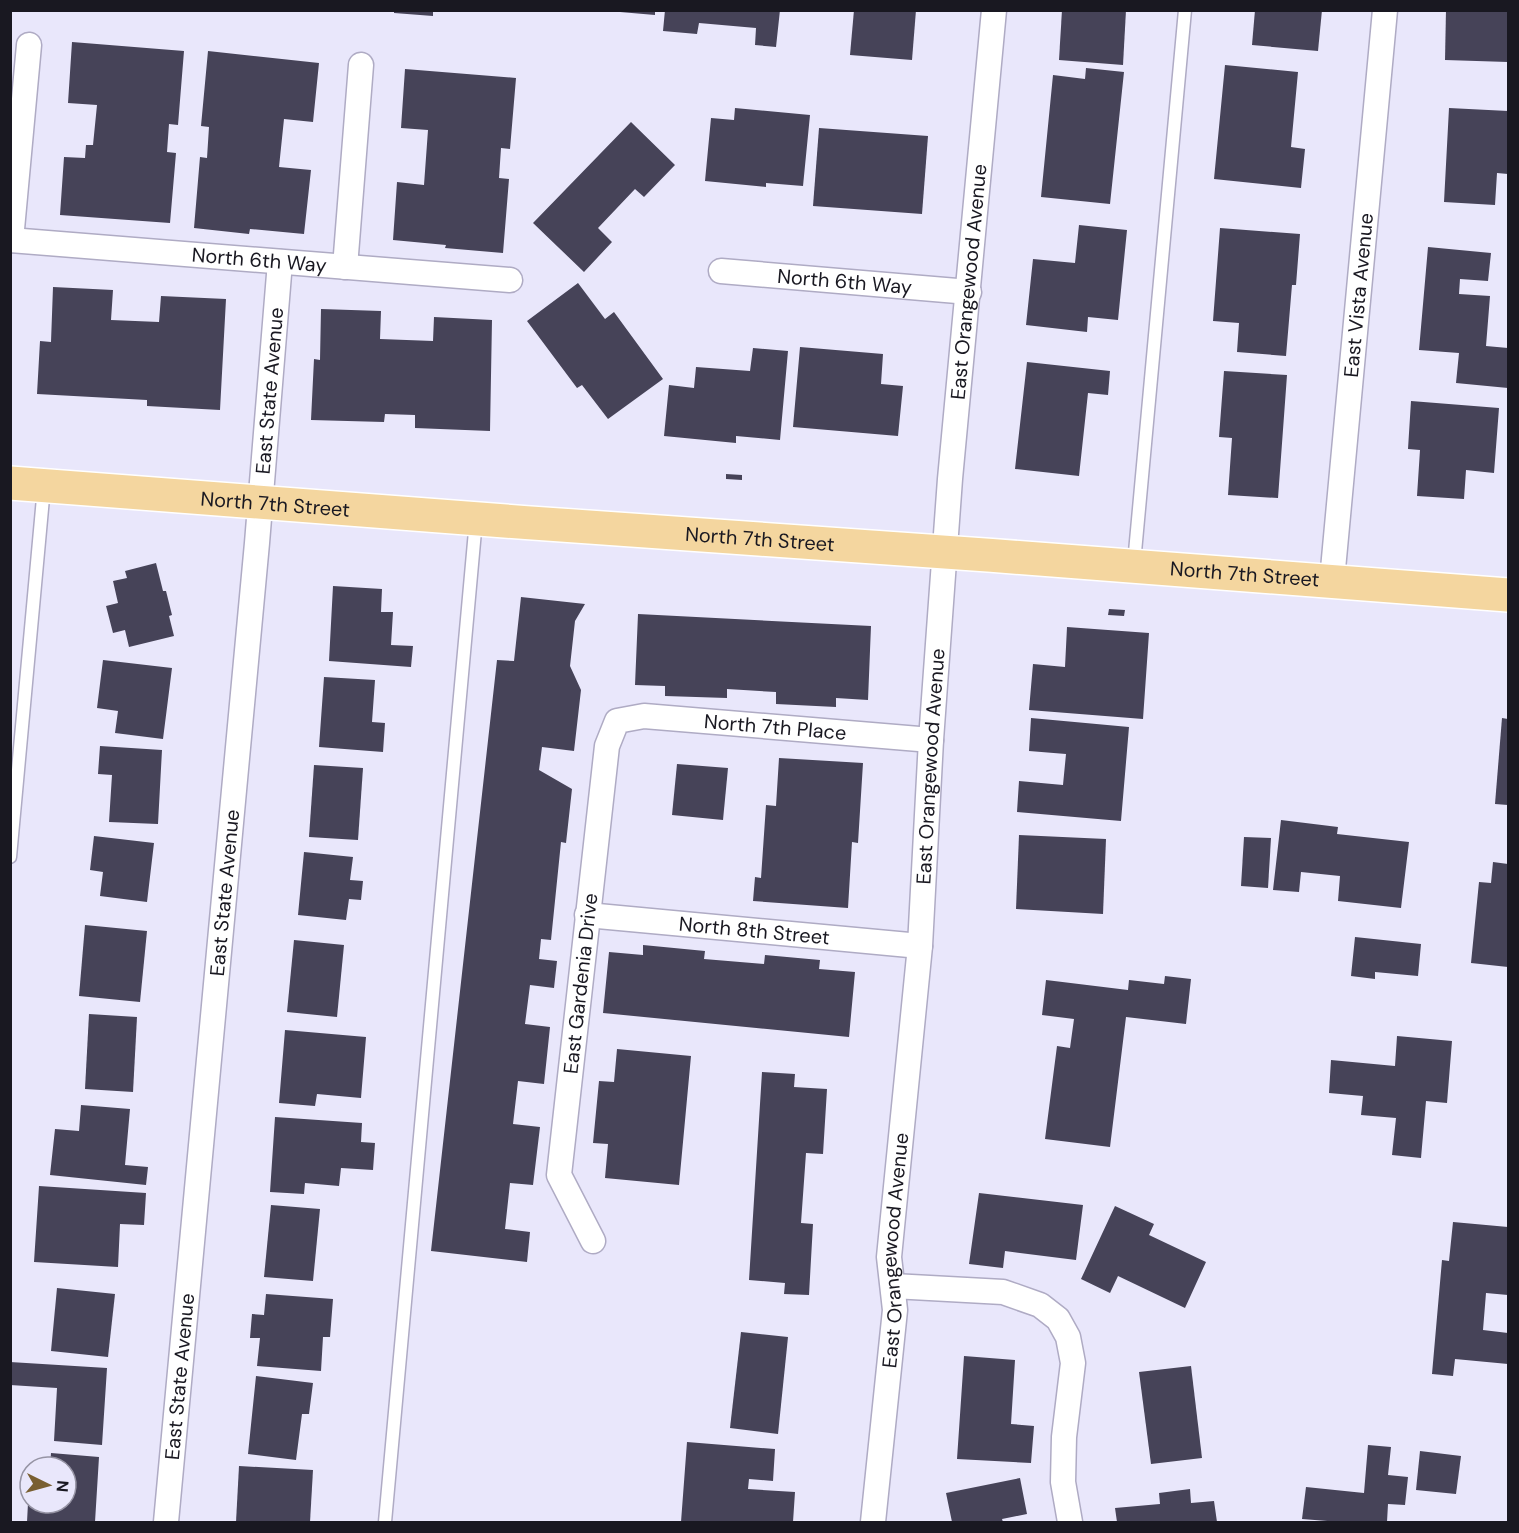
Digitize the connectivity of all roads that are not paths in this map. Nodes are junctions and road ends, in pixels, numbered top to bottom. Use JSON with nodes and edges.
{"nodes":[{"id":1,"x":994,"y":10,"type":"edge"},
{"id":2,"x":1185,"y":10,"type":"edge"},
{"id":3,"x":1385,"y":10,"type":"edge"},
{"id":4,"x":29,"y":45,"type":"dead end"},
{"id":5,"x":361,"y":65,"type":"dead end"},
{"id":6,"x":11,"y":240,"type":"edge"},
{"id":7,"x":280,"y":262,"type":"junction"},
{"id":8,"x":345,"y":267,"type":"junction"},
{"id":9,"x":721,"y":271,"type":"dead end"},
{"id":10,"x":510,"y":280,"type":"dead end"},
{"id":11,"x":969,"y":292,"type":"junction"},
{"id":12,"x":10,"y":483,"type":"edge"},
{"id":13,"x":44,"y":486,"type":"junction"},
{"id":14,"x":259,"y":504,"type":"junction"},
{"id":15,"x":476,"y":519,"type":"junction"},
{"id":16,"x":945,"y":552,"type":"junction"},
{"id":17,"x":1134,"y":564,"type":"junction"},
{"id":18,"x":1332,"y":580,"type":"junction"},
{"id":19,"x":1509,"y":595,"type":"edge"},
{"id":20,"x":617,"y":721,"type":"joint"},
{"id":21,"x":931,"y":740,"type":"junction"},
{"id":22,"x":10,"y":857,"type":"edge"},
{"id":23,"x":587,"y":915,"type":"junction"},
{"id":24,"x":920,"y":946,"type":"junction"},
{"id":25,"x":593,"y":1241,"type":"dead end"},
{"id":26,"x":893,"y":1286,"type":"junction"},
{"id":27,"x":166,"y":1522,"type":"edge"},
{"id":28,"x":385,"y":1522,"type":"edge"},
{"id":29,"x":873,"y":1522,"type":"edge"},
{"id":30,"x":1070,"y":1522,"type":"edge"}],
"edges":[{"from":1,"to":11,"type":"street","name":"East Orangewood Avenue"},
{"from":2,"to":17,"type":"lane"},
{"from":3,"to":18,"type":"street","name":"East Vista Avenue"},
{"from":4,"to":6,"type":"street"},
{"from":5,"to":8,"type":"street"},
{"from":6,"to":7,"type":"street","name":"North 6th Way"},
{"from":7,"to":8,"type":"street","name":"North 6th Way"},
{"from":7,"to":14,"type":"street","name":"East State Avenue"},
{"from":8,"to":10,"type":"street","name":"North 6th Way"},
{"from":9,"to":11,"type":"street","name":"North 6th Way"},
{"from":11,"to":16,"type":"street","name":"East Orangewood Avenue"},
{"from":12,"to":13,"type":"main road","name":"North 7th Street"},
{"from":13,"to":14,"type":"main road","name":"North 7th Street"},
{"from":13,"to":22,"type":"lane"},
{"from":14,"to":15,"type":"main road","name":"North 7th Street"},
{"from":14,"to":27,"type":"street","name":"East State Avenue"},
{"from":15,"to":16,"type":"main road","name":"North 7th Street"},
{"from":15,"to":28,"type":"lane"},
{"from":16,"to":17,"type":"main road","name":"North 7th Street"},
{"from":16,"to":21,"type":"street","name":"East Orangewood Avenue"},
{"from":17,"to":18,"type":"main road","name":"North 7th Street"},
{"from":18,"to":19,"type":"main road","name":"North 7th Street"},
{"from":20,"to":21,"type":"street","name":"North 7th Place"},
{"from":20,"to":23,"type":"street","name":"East Gardenia Drive"},
{"from":21,"to":24,"type":"street","name":"East Orangewood Avenue"},
{"from":23,"to":24,"type":"street","name":"North 8th Street"},
{"from":23,"to":25,"type":"street","name":"East Gardenia Drive"},
{"from":24,"to":26,"type":"street","name":"East Orangewood Avenue"},
{"from":26,"to":29,"type":"street","name":"East Orangewood Avenue"},
{"from":26,"to":30,"type":"street"}]}
